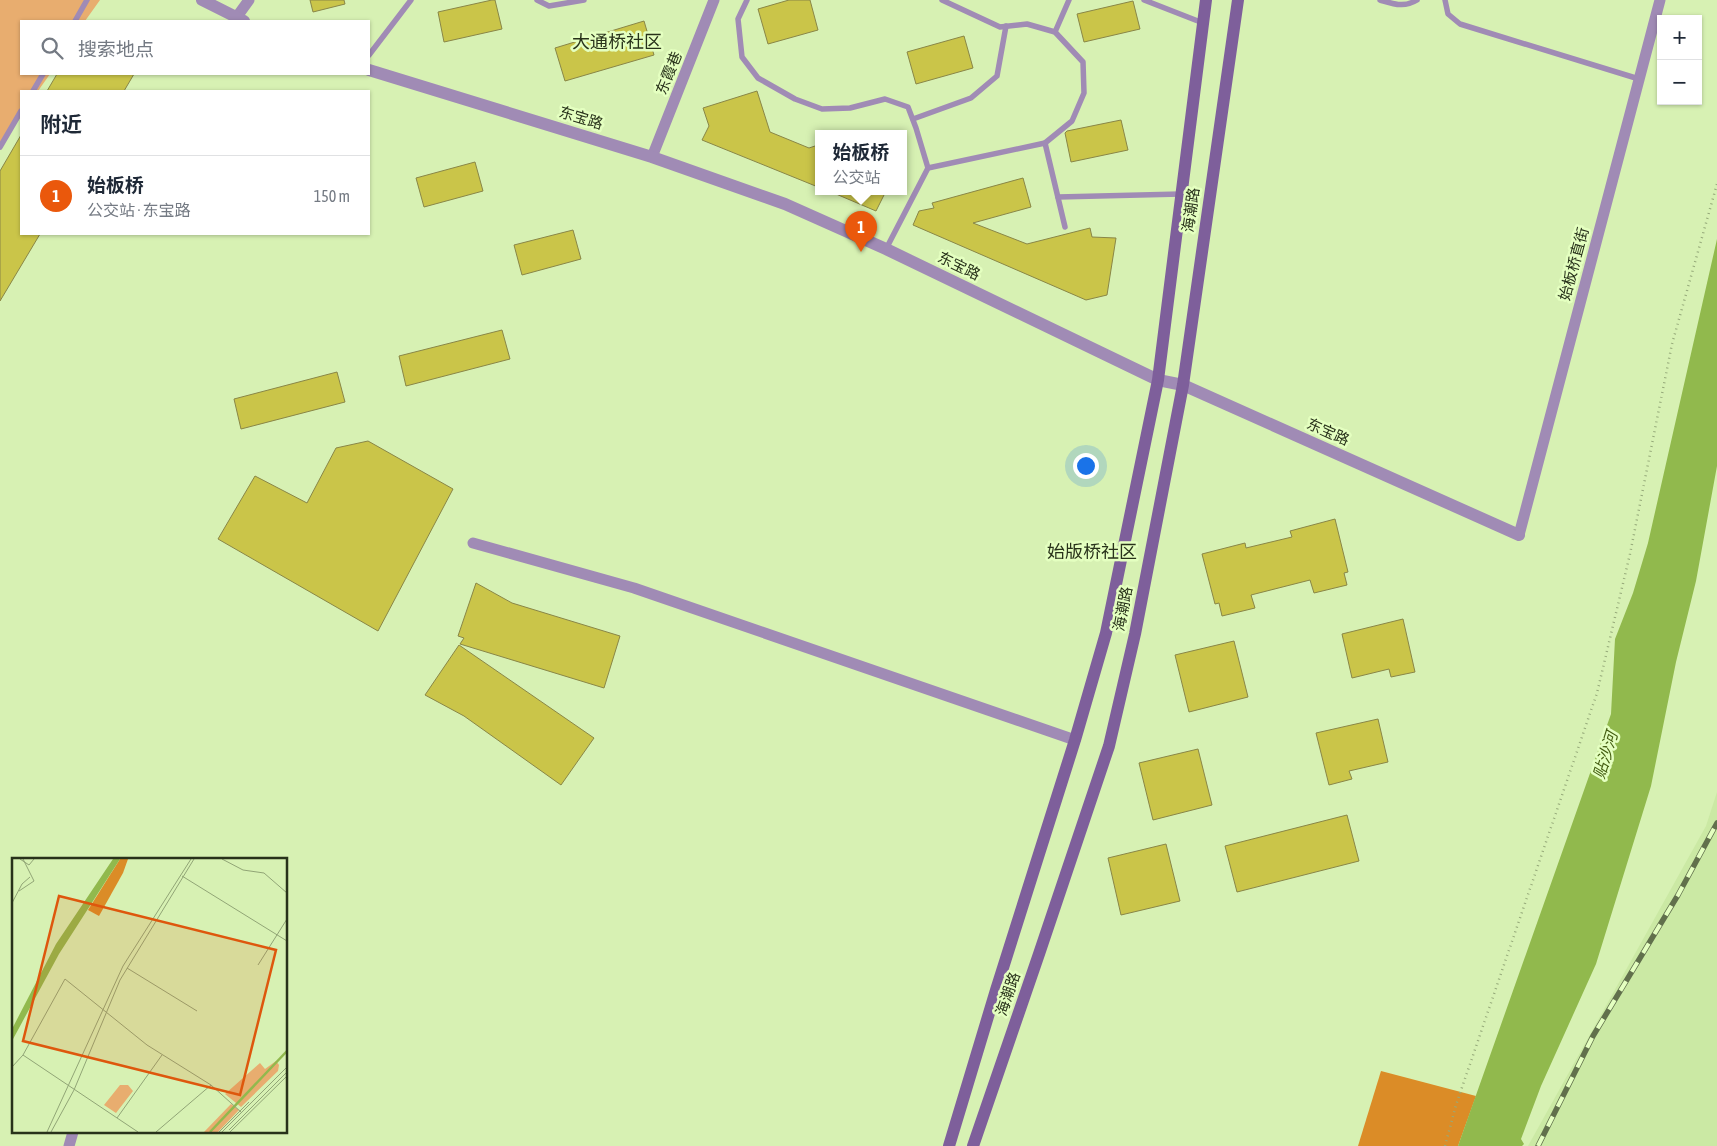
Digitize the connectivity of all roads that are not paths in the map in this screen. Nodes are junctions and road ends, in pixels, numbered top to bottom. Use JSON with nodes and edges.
{"nodes":[{"id":1,"x":87,"y":0,"type":"edge"},
{"id":2,"x":202,"y":0,"type":"edge"},
{"id":3,"x":249,"y":0,"type":"edge"},
{"id":4,"x":411,"y":0,"type":"edge"},
{"id":5,"x":537,"y":0,"type":"edge"},
{"id":6,"x":584,"y":0,"type":"edge"},
{"id":7,"x":714,"y":0,"type":"edge"},
{"id":8,"x":747,"y":0,"type":"edge"},
{"id":9,"x":944,"y":0,"type":"edge"},
{"id":10,"x":1070,"y":0,"type":"edge"},
{"id":11,"x":1144,"y":0,"type":"edge"},
{"id":12,"x":1206,"y":0,"type":"edge"},
{"id":13,"x":1238,"y":0,"type":"edge"},
{"id":14,"x":1380,"y":0,"type":"edge"},
{"id":15,"x":1417,"y":0,"type":"edge"},
{"id":16,"x":1445,"y":0,"type":"edge"},
{"id":17,"x":1660,"y":0,"type":"edge"},
{"id":18,"x":76,"y":20,"type":"edge"},
{"id":19,"x":240,"y":20,"type":"edge"},
{"id":20,"x":1203,"y":23,"type":"junction"},
{"id":21,"x":1006,"y":26,"type":"junction"},
{"id":22,"x":1055,"y":32,"type":"junction"},
{"id":23,"x":370,"y":54,"type":"edge"},
{"id":24,"x":370,"y":70,"type":"edge"},
{"id":25,"x":42,"y":75,"type":"edge"},
{"id":26,"x":1639,"y":79,"type":"junction"},
{"id":27,"x":34,"y":90,"type":"edge"},
{"id":28,"x":20,"y":113,"type":"edge"},
{"id":29,"x":913,"y":119,"type":"junction"},
{"id":30,"x":1045,"y":144,"type":"junction"},
{"id":31,"x":0,"y":147,"type":"edge"},
{"id":32,"x":652,"y":157,"type":"junction"},
{"id":33,"x":928,"y":168,"type":"junction"},
{"id":34,"x":1181,"y":194,"type":"junction"},
{"id":35,"x":1058,"y":197,"type":"junction"},
{"id":36,"x":1065,"y":226,"type":"dead end"},
{"id":37,"x":886,"y":249,"type":"junction"},
{"id":38,"x":1158,"y":380,"type":"junction"},
{"id":39,"x":1182,"y":385,"type":"junction"},
{"id":40,"x":1519,"y":535,"type":"joint"},
{"id":41,"x":473,"y":543,"type":"dead end"},
{"id":42,"x":1075,"y":740,"type":"junction"},
{"id":43,"x":950,"y":1146,"type":"edge"},
{"id":44,"x":973,"y":1146,"type":"edge"}],
"edges":[{"from":1,"to":18,"type":"lane"},
{"from":2,"to":19,"type":"street"},
{"from":3,"to":19,"type":"street"},
{"from":4,"to":23,"type":"lane"},
{"from":5,"to":6,"type":"lane"},
{"from":7,"to":32,"type":"street","name":"东霞巷"},
{"from":8,"to":29,"type":"lane"},
{"from":9,"to":21,"type":"lane"},
{"from":10,"to":22,"type":"lane"},
{"from":11,"to":20,"type":"lane"},
{"from":12,"to":20,"type":"main road","name":"海潮路"},
{"from":13,"to":39,"type":"main road","name":"海潮路"},
{"from":14,"to":15,"type":"lane"},
{"from":16,"to":26,"type":"lane"},
{"from":17,"to":26,"type":"street","name":"始板桥直街"},
{"from":20,"to":34,"type":"main road","name":"海潮路"},
{"from":21,"to":22,"type":"lane"},
{"from":21,"to":29,"type":"lane"},
{"from":22,"to":30,"type":"lane"},
{"from":24,"to":32,"type":"street","name":"东宝路"},
{"from":25,"to":27,"type":"lane"},
{"from":26,"to":40,"type":"street","name":"始板桥直街"},
{"from":28,"to":31,"type":"lane"},
{"from":29,"to":33,"type":"lane"},
{"from":30,"to":33,"type":"lane"},
{"from":30,"to":35,"type":"lane"},
{"from":32,"to":37,"type":"street","name":"东宝路"},
{"from":33,"to":37,"type":"lane"},
{"from":34,"to":35,"type":"lane"},
{"from":34,"to":38,"type":"main road","name":"海潮路"},
{"from":35,"to":36,"type":"lane"},
{"from":37,"to":38,"type":"street","name":"东宝路"},
{"from":38,"to":39,"type":"street","name":"东宝路"},
{"from":38,"to":42,"type":"main road","name":"海潮路"},
{"from":39,"to":40,"type":"street","name":"东宝路"},
{"from":39,"to":44,"type":"main road","name":"海潮路"},
{"from":41,"to":42,"type":"street"},
{"from":42,"to":43,"type":"main road","name":"海潮路"}]}
